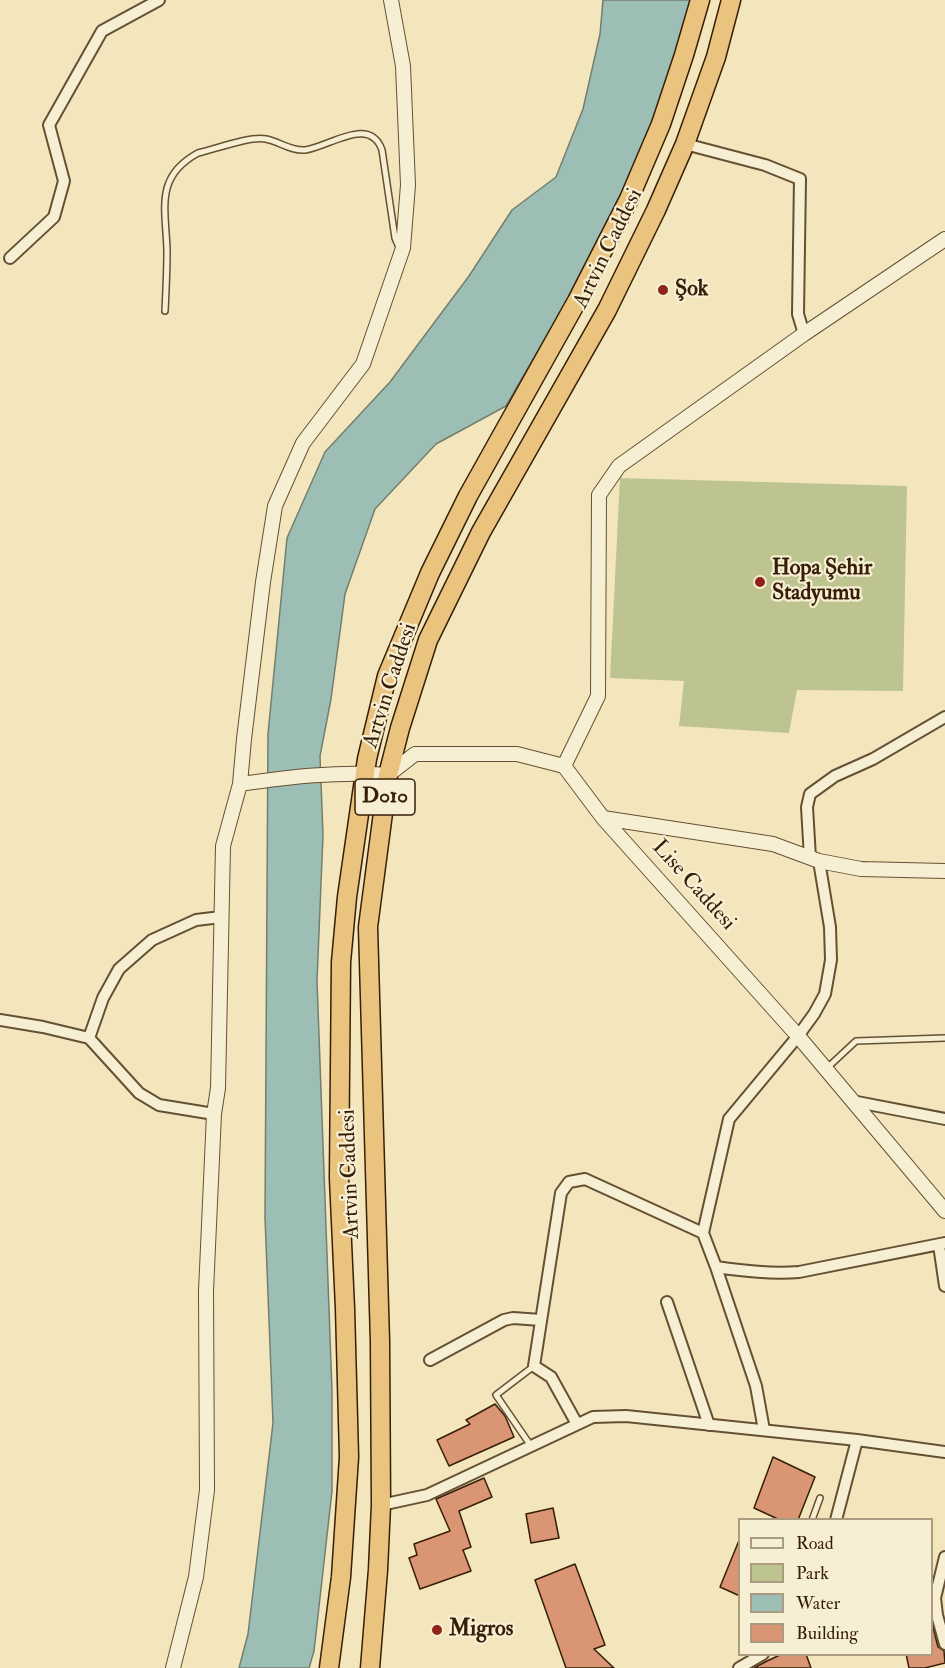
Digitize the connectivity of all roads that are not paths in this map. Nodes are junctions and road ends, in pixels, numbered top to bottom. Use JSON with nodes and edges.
{"nodes":[{"id":1,"x":159,"y":0,"type":"edge"},
{"id":2,"x":391,"y":0,"type":"edge"},
{"id":3,"x":700,"y":0,"type":"edge"},
{"id":4,"x":731,"y":0,"type":"edge"},
{"id":5,"x":685,"y":144,"type":"junction"},
{"id":6,"x":945,"y":239,"type":"edge"},
{"id":7,"x":402,"y":248,"type":"junction"},
{"id":8,"x":10,"y":258,"type":"dead end"},
{"id":9,"x":165,"y":311,"type":"dead end"},
{"id":10,"x":804,"y":334,"type":"junction"},
{"id":11,"x":945,"y":717,"type":"edge"},
{"id":12,"x":564,"y":766,"type":"junction"},
{"id":13,"x":364,"y":773,"type":"junction"},
{"id":14,"x":387,"y":775,"type":"junction"},
{"id":15,"x":240,"y":783,"type":"junction"},
{"id":16,"x":603,"y":818,"type":"junction"},
{"id":17,"x":814,"y":860,"type":"junction"},
{"id":18,"x":945,"y":871,"type":"edge"},
{"id":19,"x":221,"y":917,"type":"junction"},
{"id":20,"x":0,"y":1021,"type":"edge"},
{"id":21,"x":798,"y":1036,"type":"junction"},
{"id":22,"x":89,"y":1038,"type":"junction"},
{"id":23,"x":945,"y":1038,"type":"edge"},
{"id":24,"x":826,"y":1070,"type":"junction"},
{"id":25,"x":852,"y":1101,"type":"junction"},
{"id":26,"x":214,"y":1114,"type":"junction"},
{"id":27,"x":945,"y":1119,"type":"edge"},
{"id":28,"x":945,"y":1211,"type":"edge"},
{"id":29,"x":704,"y":1233,"type":"junction"},
{"id":30,"x":942,"y":1244,"type":"edge"},
{"id":31,"x":716,"y":1267,"type":"junction"},
{"id":32,"x":945,"y":1286,"type":"edge"},
{"id":33,"x":667,"y":1302,"type":"dead end"},
{"id":34,"x":541,"y":1320,"type":"junction"},
{"id":35,"x":430,"y":1360,"type":"dead end"},
{"id":36,"x":534,"y":1366,"type":"junction"},
{"id":37,"x":577,"y":1424,"type":"junction"},
{"id":38,"x":709,"y":1425,"type":"junction"},
{"id":39,"x":764,"y":1430,"type":"junction"},
{"id":40,"x":857,"y":1440,"type":"junction"},
{"id":41,"x":531,"y":1446,"type":"junction"},
{"id":42,"x":945,"y":1452,"type":"edge"},
{"id":43,"x":820,"y":1498,"type":"dead end"},
{"id":44,"x":381,"y":1505,"type":"junction"},
{"id":45,"x":813,"y":1518,"type":"edge"},
{"id":46,"x":837,"y":1518,"type":"edge"},
{"id":47,"x":945,"y":1557,"type":"edge"},
{"id":48,"x":937,"y":1598,"type":"edge"},
{"id":49,"x":945,"y":1644,"type":"edge"},
{"id":50,"x":760,"y":1656,"type":"edge"},
{"id":51,"x":370,"y":1666,"type":"edge"},
{"id":52,"x":172,"y":1668,"type":"edge"},
{"id":53,"x":329,"y":1668,"type":"edge"},
{"id":54,"x":739,"y":1668,"type":"edge"}],
"edges":[{"from":1,"to":8,"type":"street"},
{"from":2,"to":7,"type":"street"},
{"from":3,"to":13,"type":"highway","name":"Artvin Caddesi","number":"D010"},
{"from":4,"to":5,"type":"highway","name":"Artvin Caddesi","number":"D010"},
{"from":5,"to":10,"type":"street"},
{"from":5,"to":14,"type":"highway","name":"Artvin Caddesi","number":"D010"},
{"from":6,"to":10,"type":"street"},
{"from":7,"to":9,"type":"lane"},
{"from":7,"to":15,"type":"street"},
{"from":10,"to":12,"type":"street"},
{"from":11,"to":17,"type":"street"},
{"from":12,"to":14,"type":"street"},
{"from":12,"to":16,"type":"street","name":"Lise Caddesi"},
{"from":13,"to":14,"type":"street"},
{"from":13,"to":15,"type":"street"},
{"from":13,"to":53,"type":"highway","name":"Artvin Caddesi","number":"D010"},
{"from":14,"to":44,"type":"highway","name":"Artvin Caddesi","number":"D010"},
{"from":15,"to":19,"type":"street"},
{"from":16,"to":17,"type":"street"},
{"from":16,"to":21,"type":"street","name":"Lise Caddesi"},
{"from":17,"to":18,"type":"street"},
{"from":17,"to":21,"type":"street"},
{"from":19,"to":22,"type":"street"},
{"from":19,"to":26,"type":"street"},
{"from":20,"to":22,"type":"street"},
{"from":21,"to":24,"type":"street","name":"Lise Caddesi"},
{"from":21,"to":29,"type":"street"},
{"from":22,"to":26,"type":"street"},
{"from":23,"to":24,"type":"lane"},
{"from":24,"to":25,"type":"street","name":"Lise Caddesi"},
{"from":25,"to":27,"type":"street"},
{"from":25,"to":28,"type":"street","name":"Lise Caddesi"},
{"from":26,"to":52,"type":"street"},
{"from":29,"to":31,"type":"street"},
{"from":29,"to":34,"type":"street"},
{"from":30,"to":31,"type":"street"},
{"from":30,"to":32,"type":"street"},
{"from":31,"to":39,"type":"street"},
{"from":33,"to":38,"type":"street"},
{"from":34,"to":35,"type":"street"},
{"from":34,"to":36,"type":"street"},
{"from":36,"to":37,"type":"street"},
{"from":36,"to":41,"type":"lane"},
{"from":37,"to":38,"type":"street"},
{"from":37,"to":41,"type":"street"},
{"from":38,"to":39,"type":"street"},
{"from":39,"to":40,"type":"street"},
{"from":40,"to":42,"type":"street"},
{"from":40,"to":46,"type":"street"},
{"from":41,"to":44,"type":"street"},
{"from":43,"to":45,"type":"lane"},
{"from":44,"to":51,"type":"highway","name":"Artvin Caddesi","number":"D010"},
{"from":47,"to":48,"type":"street"},
{"from":48,"to":49,"type":"street"},
{"from":50,"to":54,"type":"street"}]}
